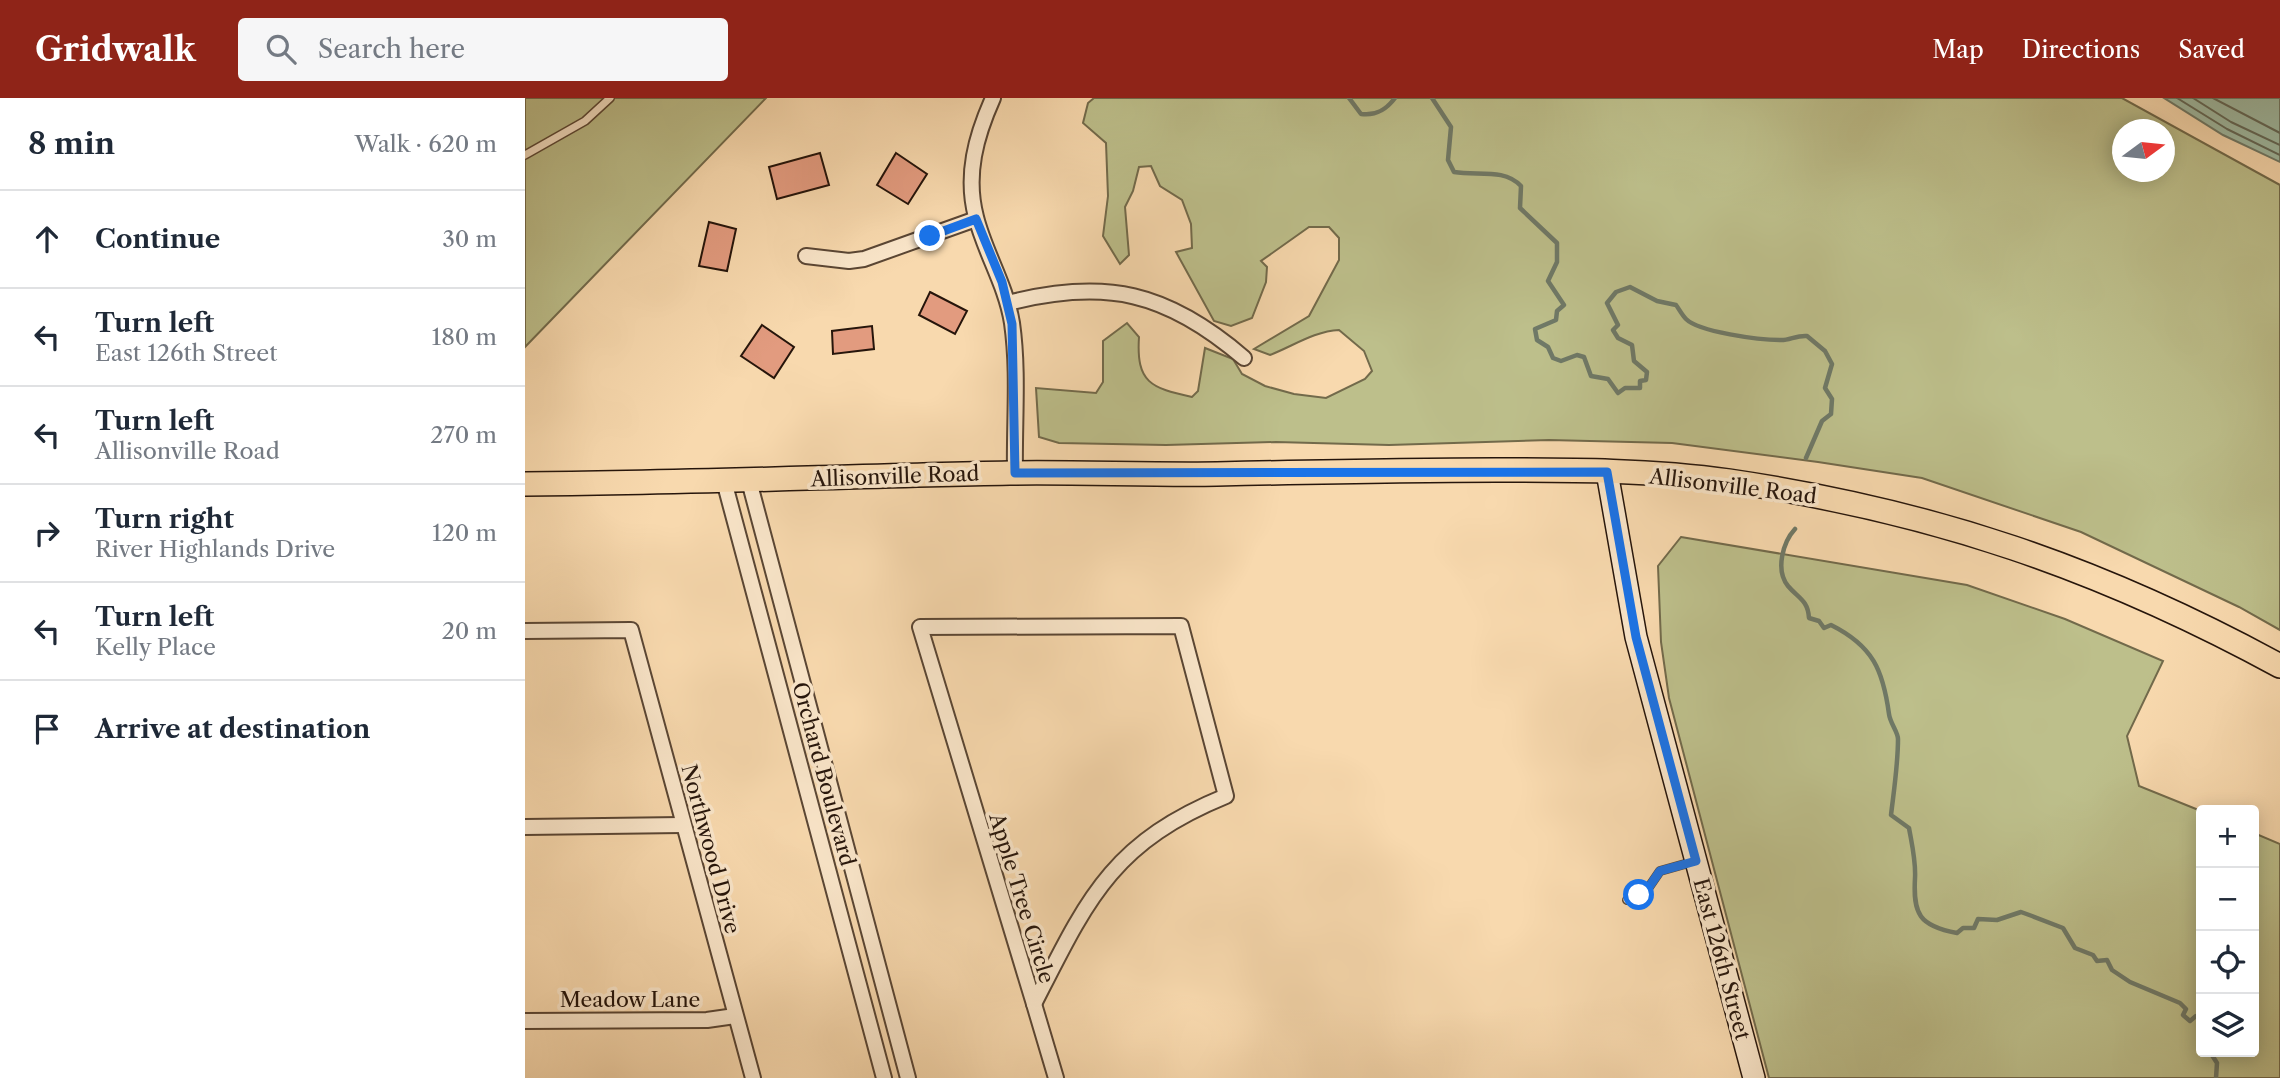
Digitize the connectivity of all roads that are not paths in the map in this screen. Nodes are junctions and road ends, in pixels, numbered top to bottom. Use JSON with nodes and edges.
{"nodes":[{"id":1,"x":610,"y":98,"type":"edge"},
{"id":2,"x":993,"y":98,"type":"edge"},
{"id":3,"x":525,"y":155,"type":"edge"},
{"id":4,"x":976,"y":219,"type":"junction"},
{"id":5,"x":806,"y":256,"type":"dead end"},
{"id":6,"x":1007,"y":303,"type":"junction"},
{"id":7,"x":1244,"y":358,"type":"dead end"},
{"id":8,"x":1607,"y":472,"type":"junction"},
{"id":9,"x":1015,"y":473,"type":"junction"},
{"id":10,"x":724,"y":481,"type":"junction"},
{"id":11,"x":749,"y":481,"type":"junction"},
{"id":12,"x":525,"y":484,"type":"edge"},
{"id":13,"x":525,"y":631,"type":"edge"},
{"id":14,"x":2280,"y":666,"type":"edge"},
{"id":15,"x":683,"y":825,"type":"junction"},
{"id":16,"x":525,"y":827,"type":"edge"},
{"id":17,"x":1696,"y":861,"type":"junction"},
{"id":18,"x":1627,"y":900,"type":"dead end"},
{"id":19,"x":1034,"y":1004,"type":"junction"},
{"id":20,"x":735,"y":1016,"type":"junction"},
{"id":21,"x":525,"y":1021,"type":"edge"},
{"id":22,"x":753,"y":1078,"type":"edge"},
{"id":23,"x":884,"y":1078,"type":"edge"},
{"id":24,"x":908,"y":1078,"type":"edge"},
{"id":25,"x":1056,"y":1078,"type":"edge"},
{"id":26,"x":1754,"y":1078,"type":"edge"}],
"edges":[{"from":1,"to":3,"type":"lane"},
{"from":2,"to":4,"type":"street"},
{"from":4,"to":5,"type":"street"},
{"from":4,"to":6,"type":"street"},
{"from":6,"to":7,"type":"street"},
{"from":6,"to":9,"type":"street"},
{"from":8,"to":9,"type":"main road","name":"Allisonville Road"},
{"from":8,"to":14,"type":"main road","name":"Allisonville Road"},
{"from":8,"to":17,"type":"main road","name":"East 126th Street"},
{"from":9,"to":11,"type":"main road","name":"Allisonville Road"},
{"from":10,"to":11,"type":"main road","name":"Allisonville Road"},
{"from":10,"to":12,"type":"main road","name":"Allisonville Road"},
{"from":10,"to":23,"type":"street","name":"Orchard Boulevard"},
{"from":11,"to":24,"type":"street","name":"Orchard Boulevard"},
{"from":13,"to":15,"type":"street","name":"Northwood Drive"},
{"from":15,"to":16,"type":"street"},
{"from":15,"to":20,"type":"street","name":"Northwood Drive"},
{"from":17,"to":18,"type":"lane"},
{"from":17,"to":26,"type":"main road","name":"East 126th Street"},
{"from":19,"to":19,"type":"street","name":"Apple Tree Circle"},
{"from":19,"to":25,"type":"street"},
{"from":20,"to":21,"type":"street","name":"Meadow Lane"},
{"from":20,"to":22,"type":"street","name":"Northwood Drive"}]}
